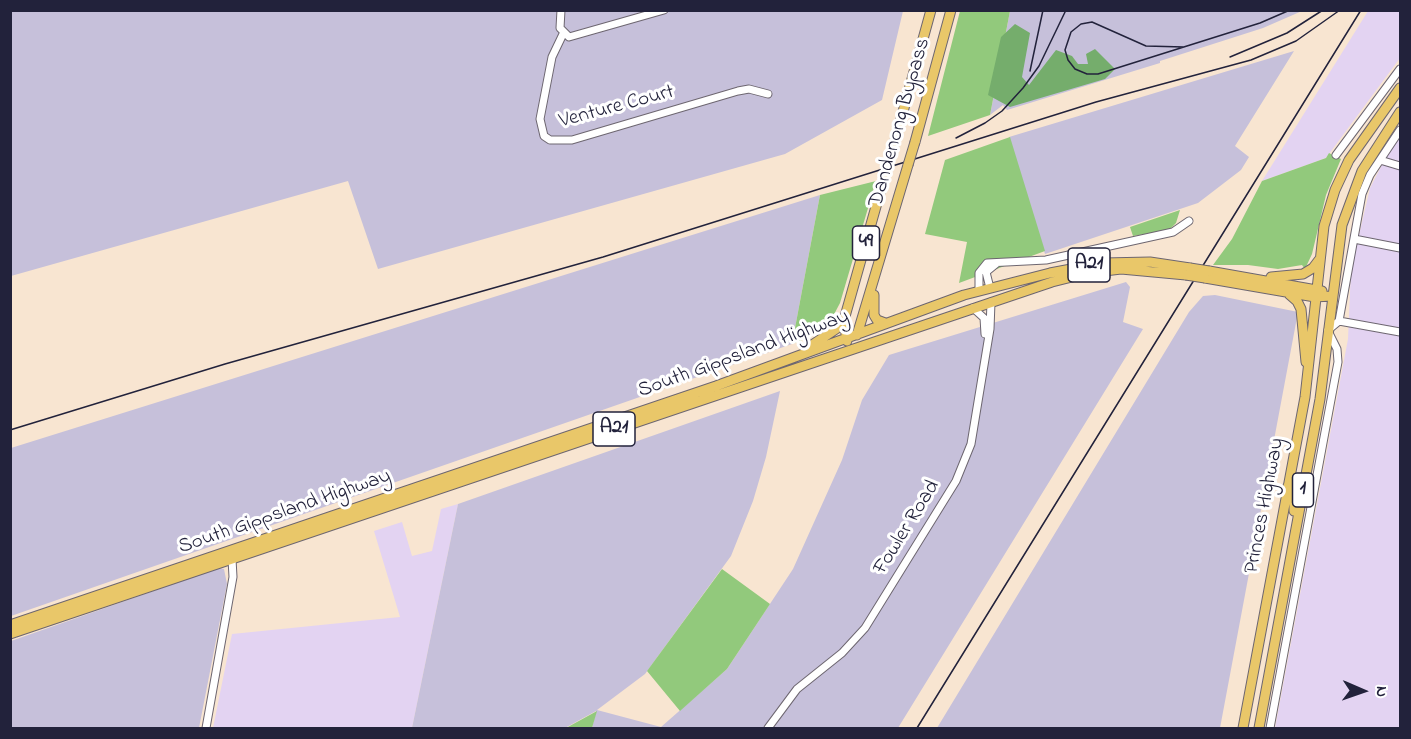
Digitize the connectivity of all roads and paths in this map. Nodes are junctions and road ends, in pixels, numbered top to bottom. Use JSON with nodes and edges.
{"nodes":[{"id":1,"x":561,"y":10,"type":"edge"},
{"id":2,"x":664,"y":10,"type":"edge"},
{"id":3,"x":931,"y":10,"type":"edge"},
{"id":4,"x":951,"y":10,"type":"edge"},
{"id":5,"x":564,"y":34,"type":"junction"},
{"id":6,"x":1400,"y":72,"type":"edge"},
{"id":7,"x":1401,"y":88,"type":"edge"},
{"id":8,"x":768,"y":94,"type":"dead end"},
{"id":9,"x":1401,"y":112,"type":"edge"},
{"id":10,"x":1401,"y":130,"type":"edge"},
{"id":11,"x":1336,"y":154,"type":"dead end"},
{"id":12,"x":1380,"y":160,"type":"junction"},
{"id":13,"x":1401,"y":166,"type":"edge"},
{"id":14,"x":1190,"y":221,"type":"dead end"},
{"id":15,"x":1354,"y":239,"type":"junction"},
{"id":16,"x":1401,"y":248,"type":"edge"},
{"id":17,"x":1319,"y":260,"type":"junction"},
{"id":18,"x":999,"y":262,"type":"junction"},
{"id":19,"x":876,"y":269,"type":"junction"},
{"id":20,"x":1188,"y":272,"type":"junction"},
{"id":21,"x":1207,"y":275,"type":"junction"},
{"id":22,"x":1236,"y":276,"type":"junction"},
{"id":23,"x":990,"y":288,"type":"junction"},
{"id":24,"x":979,"y":291,"type":"junction"},
{"id":25,"x":1286,"y":292,"type":"junction"},
{"id":26,"x":1316,"y":293,"type":"junction"},
{"id":27,"x":1331,"y":295,"type":"junction"},
{"id":28,"x":991,"y":302,"type":"junction"},
{"id":29,"x":973,"y":308,"type":"junction"},
{"id":30,"x":845,"y":315,"type":"junction"},
{"id":31,"x":889,"y":321,"type":"junction"},
{"id":32,"x":1339,"y":321,"type":"junction"},
{"id":33,"x":1328,"y":331,"type":"junction"},
{"id":34,"x":1401,"y":332,"type":"edge"},
{"id":35,"x":858,"y":334,"type":"junction"},
{"id":36,"x":846,"y":338,"type":"junction"},
{"id":37,"x":852,"y":348,"type":"junction"},
{"id":38,"x":984,"y":360,"type":"junction"},
{"id":39,"x":786,"y":361,"type":"junction"},
{"id":40,"x":1324,"y":366,"type":"junction"},
{"id":41,"x":1308,"y":376,"type":"junction"},
{"id":42,"x":717,"y":390,"type":"junction"},
{"id":43,"x":1309,"y":462,"type":"junction"},
{"id":44,"x":1316,"y":476,"type":"junction"},
{"id":45,"x":1288,"y":486,"type":"junction"},
{"id":46,"x":228,"y":555,"type":"junction"},
{"id":47,"x":1287,"y":574,"type":"junction"},
{"id":48,"x":1268,"y":594,"type":"junction"},
{"id":49,"x":1283,"y":596,"type":"junction"},
{"id":50,"x":1294,"y":597,"type":"junction"},
{"id":51,"x":30,"y":623,"type":"junction"},
{"id":52,"x":10,"y":625,"type":"edge"},
{"id":53,"x":10,"y":634,"type":"edge"},
{"id":54,"x":206,"y":729,"type":"edge"},
{"id":55,"x":768,"y":729,"type":"edge"},
{"id":56,"x":1243,"y":729,"type":"edge"},
{"id":57,"x":1259,"y":729,"type":"edge"},
{"id":58,"x":1270,"y":729,"type":"edge"}],
"edges":[{"from":1,"to":5,"type":"street"},
{"from":2,"to":5,"type":"street"},
{"from":3,"to":30,"type":"highway","name":"Dandenong Bypass","number":"49","bridge":true},
{"from":4,"to":19,"type":"highway","name":"Dandenong Bypass","number":"49","bridge":true},
{"from":5,"to":8,"type":"street","name":"Venture Court"},
{"from":6,"to":11,"type":"street"},
{"from":7,"to":17,"type":"highway","number":"1"},
{"from":9,"to":27,"type":"highway","number":"1"},
{"from":10,"to":12,"type":"street"},
{"from":12,"to":13,"type":"street"},
{"from":12,"to":15,"type":"street"},
{"from":14,"to":18,"type":"street"},
{"from":15,"to":16,"type":"street"},
{"from":15,"to":32,"type":"street"},
{"from":17,"to":22,"type":"highway"},
{"from":17,"to":26,"type":"highway","number":"1"},
{"from":18,"to":23,"type":"street"},
{"from":18,"to":24,"type":"street"},
{"from":19,"to":31,"type":"highway","number":"49"},
{"from":19,"to":35,"type":"highway","name":"Dandenong Bypass","number":"49"},
{"from":20,"to":21,"type":"highway","name":"South Gippsland Highway","bridge":true},
{"from":20,"to":23,"type":"highway","name":"South Gippsland Highway","number":"A21"},
{"from":20,"to":28,"type":"highway","name":"South Gippsland Highway","number":"A21"},
{"from":21,"to":22,"type":"highway","name":"South Gippsland Highway"},
{"from":21,"to":25,"type":"highway","name":"South Gippsland Highway"},
{"from":22,"to":26,"type":"highway","name":"South Gippsland Highway"},
{"from":23,"to":24,"type":"highway","name":"South Gippsland Highway","number":"A21"},
{"from":23,"to":28,"type":"highway"},
{"from":24,"to":28,"type":"highway"},
{"from":24,"to":31,"type":"highway","name":"South Gippsland Highway","number":"A21"},
{"from":25,"to":26,"type":"highway","name":"South Gippsland Highway"},
{"from":25,"to":41,"type":"highway"},
{"from":26,"to":27,"type":"highway","name":"South Gippsland Highway"},
{"from":26,"to":41,"type":"highway","name":"Princes Highway","number":"1"},
{"from":27,"to":33,"type":"highway","name":"Princes Highway","number":"1"},
{"from":28,"to":29,"type":"highway","name":"South Gippsland Highway","number":"A21"},
{"from":28,"to":38,"type":"street","name":"Fowler Road"},
{"from":29,"to":37,"type":"highway","name":"South Gippsland Highway","number":"A21"},
{"from":29,"to":38,"type":"street"},
{"from":30,"to":36,"type":"highway","name":"Dandenong Bypass","number":"49"},
{"from":30,"to":39,"type":"highway","number":"49"},
{"from":31,"to":35,"type":"highway","name":"South Gippsland Highway","number":"A21"},
{"from":32,"to":33,"type":"street"},
{"from":32,"to":34,"type":"street"},
{"from":33,"to":40,"type":"highway","name":"Princes Highway","number":"1"},
{"from":33,"to":44,"type":"street","name":"Princes Highway"},
{"from":35,"to":36,"type":"highway","name":"South Gippsland Highway","number":"A21"},
{"from":35,"to":37,"type":"highway","name":"Dandenong Bypass","number":"49"},
{"from":36,"to":37,"type":"highway","number":"49"},
{"from":36,"to":39,"type":"highway","name":"South Gippsland Highway","number":"A21"},
{"from":37,"to":42,"type":"highway","name":"South Gippsland Highway","number":"A21"},
{"from":38,"to":55,"type":"street","name":"Fowler Road"},
{"from":39,"to":42,"type":"highway","name":"South Gippsland Highway","number":"A21"},
{"from":40,"to":43,"type":"highway","name":"Princes Highway","number":"1"},
{"from":40,"to":45,"type":"highway"},
{"from":41,"to":45,"type":"highway","name":"Princes Highway","number":"1"},
{"from":42,"to":46,"type":"highway","name":"South Gippsland Highway","number":"A21"},
{"from":43,"to":44,"type":"street"},
{"from":43,"to":47,"type":"highway","name":"Princes Highway","number":"1"},
{"from":44,"to":50,"type":"street","name":"Princes Highway"},
{"from":45,"to":47,"type":"highway"},
{"from":45,"to":48,"type":"highway","name":"Princes Highway","number":"1"},
{"from":46,"to":51,"type":"highway","name":"South Gippsland Highway","number":"A21"},
{"from":46,"to":54,"type":"street"},
{"from":47,"to":49,"type":"highway","name":"Princes Highway","number":"1"},
{"from":48,"to":49,"type":"highway"},
{"from":48,"to":56,"type":"highway","name":"Princes Highway","number":"1"},
{"from":49,"to":50,"type":"street"},
{"from":49,"to":57,"type":"highway","name":"Princes Highway","number":"1"},
{"from":50,"to":58,"type":"street","name":"Princes Highway"},
{"from":51,"to":52,"type":"highway","name":"South Gippsland Highway","number":"A21"},
{"from":51,"to":53,"type":"highway","name":"South Gippsland Highway","number":"A21"}]}
